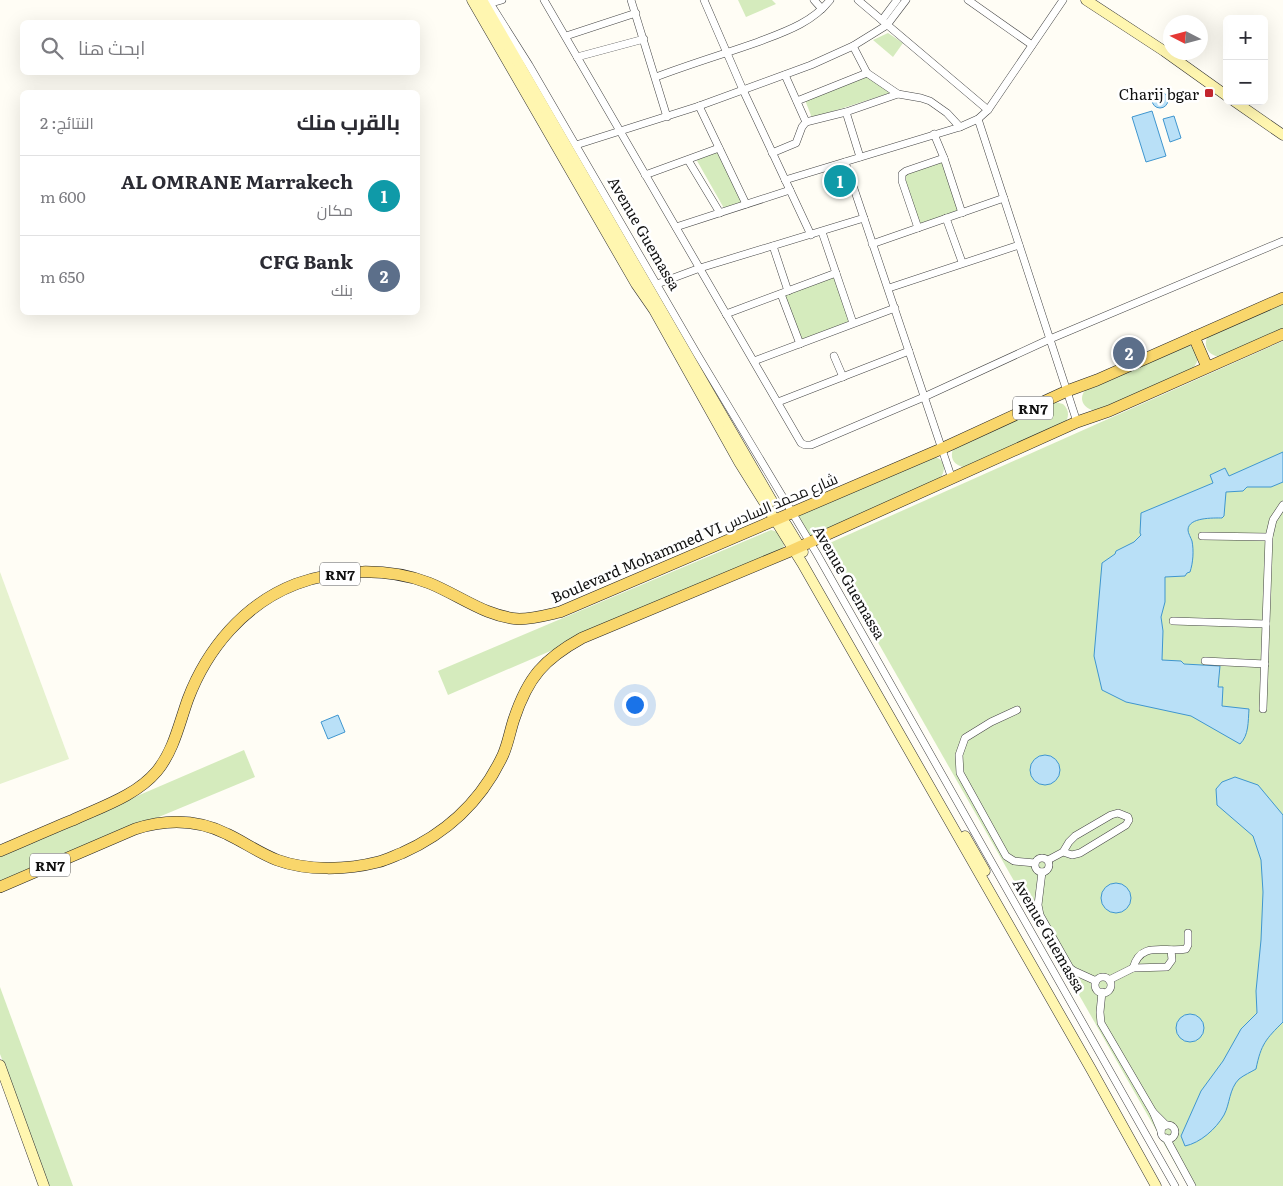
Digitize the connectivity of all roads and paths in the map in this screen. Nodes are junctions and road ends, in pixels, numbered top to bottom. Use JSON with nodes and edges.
{"nodes":[{"id":1,"x":502,"y":0,"type":"edge"},
{"id":2,"x":544,"y":0,"type":"edge"},
{"id":3,"x":631,"y":0,"type":"edge"},
{"id":4,"x":704,"y":0,"type":"edge"},
{"id":5,"x":814,"y":0,"type":"edge"},
{"id":6,"x":830,"y":0,"type":"edge"},
{"id":7,"x":858,"y":0,"type":"edge"},
{"id":8,"x":897,"y":0,"type":"edge"},
{"id":9,"x":906,"y":0,"type":"edge"},
{"id":10,"x":968,"y":0,"type":"edge"},
{"id":11,"x":1063,"y":0,"type":"edge"},
{"id":12,"x":1086,"y":0,"type":"edge"},
{"id":13,"x":482,"y":3,"type":"edge"},
{"id":14,"x":822,"y":9,"type":"junction"},
{"id":15,"x":636,"y":13,"type":"junction"},
{"id":16,"x":885,"y":23,"type":"junction"},
{"id":17,"x":566,"y":36,"type":"junction"},
{"id":18,"x":644,"y":39,"type":"junction"},
{"id":19,"x":854,"y":46,"type":"junction"},
{"id":20,"x":1032,"y":46,"type":"junction"},
{"id":21,"x":727,"y":53,"type":"junction"},
{"id":22,"x":577,"y":57,"type":"junction"},
{"id":23,"x":868,"y":73,"type":"junction"},
{"id":24,"x":785,"y":75,"type":"junction"},
{"id":25,"x":656,"y":77,"type":"junction"},
{"id":26,"x":743,"y":90,"type":"junction"},
{"id":27,"x":1223,"y":93,"type":"edge"},
{"id":28,"x":898,"y":94,"type":"junction"},
{"id":29,"x":797,"y":100,"type":"junction"},
{"id":30,"x":1240,"y":105,"type":"edge"},
{"id":31,"x":699,"y":106,"type":"junction"},
{"id":32,"x":988,"y":110,"type":"junction"},
{"id":33,"x":846,"y":112,"type":"junction"},
{"id":34,"x":667,"y":117,"type":"junction"},
{"id":35,"x":978,"y":119,"type":"junction"},
{"id":36,"x":806,"y":122,"type":"junction"},
{"id":37,"x":960,"y":127,"type":"junction"},
{"id":38,"x":619,"y":130,"type":"junction"},
{"id":39,"x":934,"y":134,"type":"junction"},
{"id":40,"x":1283,"y":135,"type":"edge"},
{"id":41,"x":576,"y":145,"type":"junction"},
{"id":42,"x":719,"y":148,"type":"junction"},
{"id":43,"x":772,"y":153,"type":"junction"},
{"id":44,"x":860,"y":157,"type":"junction"},
{"id":45,"x":944,"y":158,"type":"junction"},
{"id":46,"x":688,"y":160,"type":"junction"},
{"id":47,"x":845,"y":162,"type":"junction"},
{"id":48,"x":644,"y":175,"type":"junction"},
{"id":49,"x":785,"y":180,"type":"junction"},
{"id":50,"x":790,"y":190,"type":"junction"},
{"id":51,"x":1004,"y":198,"type":"junction"},
{"id":52,"x":746,"y":204,"type":"junction"},
{"id":53,"x":720,"y":213,"type":"junction"},
{"id":54,"x":962,"y":213,"type":"junction"},
{"id":55,"x":864,"y":218,"type":"junction"},
{"id":56,"x":946,"y":218,"type":"junction"},
{"id":57,"x":676,"y":227,"type":"junction"},
{"id":58,"x":918,"y":228,"type":"junction"},
{"id":59,"x":822,"y":232,"type":"junction"},
{"id":60,"x":811,"y":234,"type":"junction"},
{"id":61,"x":1283,"y":241,"type":"edge"},
{"id":62,"x":872,"y":244,"type":"junction"},
{"id":63,"x":1019,"y":245,"type":"junction"},
{"id":64,"x":773,"y":246,"type":"junction"},
{"id":65,"x":962,"y":262,"type":"junction"},
{"id":66,"x":700,"y":268,"type":"junction"},
{"id":67,"x":836,"y":273,"type":"junction"},
{"id":68,"x":656,"y":284,"type":"junction"},
{"id":69,"x":889,"y":288,"type":"junction"},
{"id":70,"x":784,"y":293,"type":"junction"},
{"id":71,"x":1283,"y":298,"type":"edge"},
{"id":72,"x":895,"y":308,"type":"junction"},
{"id":73,"x":726,"y":314,"type":"junction"},
{"id":74,"x":853,"y":323,"type":"junction"},
{"id":75,"x":1283,"y":334,"type":"edge"},
{"id":76,"x":1194,"y":337,"type":"junction"},
{"id":77,"x":1050,"y":339,"type":"junction"},
{"id":78,"x":800,"y":344,"type":"junction"},
{"id":79,"x":909,"y":351,"type":"junction"},
{"id":80,"x":834,"y":356,"type":"dead end"},
{"id":81,"x":754,"y":361,"type":"junction"},
{"id":82,"x":1207,"y":367,"type":"junction"},
{"id":83,"x":843,"y":377,"type":"junction"},
{"id":84,"x":1067,"y":391,"type":"junction"},
{"id":85,"x":924,"y":397,"type":"junction"},
{"id":86,"x":778,"y":402,"type":"junction"},
{"id":87,"x":1077,"y":422,"type":"junction"},
{"id":88,"x":941,"y":449,"type":"junction"},
{"id":89,"x":952,"y":479,"type":"junction"},
{"id":90,"x":1283,"y":505,"type":"edge"},
{"id":91,"x":783,"y":516,"type":"junction"},
{"id":92,"x":1202,"y":536,"type":"dead end"},
{"id":93,"x":1269,"y":537,"type":"junction"},
{"id":94,"x":801,"y":546,"type":"junction"},
{"id":95,"x":1173,"y":621,"type":"dead end"},
{"id":96,"x":1266,"y":624,"type":"junction"},
{"id":97,"x":1205,"y":661,"type":"dead end"},
{"id":98,"x":1265,"y":664,"type":"junction"},
{"id":99,"x":1263,"y":709,"type":"dead end"},
{"id":100,"x":1017,"y":710,"type":"dead end"},
{"id":101,"x":0,"y":851,"type":"edge"},
{"id":102,"x":1064,"y":852,"type":"junction"},
{"id":103,"x":1048,"y":860,"type":"junction"},
{"id":104,"x":1036,"y":864,"type":"junction"},
{"id":105,"x":1042,"y":872,"type":"junction"},
{"id":106,"x":0,"y":886,"type":"edge"},
{"id":107,"x":1188,"y":934,"type":"dead end"},
{"id":108,"x":1171,"y":950,"type":"junction"},
{"id":109,"x":1133,"y":968,"type":"junction"},
{"id":110,"x":1109,"y":980,"type":"junction"},
{"id":111,"x":1096,"y":981,"type":"junction"},
{"id":112,"x":1102,"y":992,"type":"junction"},
{"id":113,"x":0,"y":1064,"type":"edge"},
{"id":114,"x":0,"y":1084,"type":"edge"},
{"id":115,"x":1163,"y":1128,"type":"junction"},
{"id":116,"x":1169,"y":1138,"type":"junction"},
{"id":117,"x":37,"y":1186,"type":"edge"},
{"id":118,"x":44,"y":1186,"type":"edge"},
{"id":119,"x":1156,"y":1186,"type":"edge"},
{"id":120,"x":1163,"y":1186,"type":"edge"},
{"id":121,"x":1175,"y":1186,"type":"edge"},
{"id":122,"x":1192,"y":1186,"type":"edge"}],
"edges":[{"from":1,"to":13,"type":"street"},
{"from":2,"to":17,"type":"street"},
{"from":3,"to":15,"type":"street"},
{"from":4,"to":21,"type":"street"},
{"from":5,"to":14,"type":"street"},
{"from":6,"to":14,"type":"street"},
{"from":7,"to":16,"type":"street"},
{"from":8,"to":16,"type":"street"},
{"from":9,"to":16,"type":"street"},
{"from":10,"to":20,"type":"street"},
{"from":11,"to":20,"type":"street"},
{"from":12,"to":27,"type":"main road"},
{"from":13,"to":41,"type":"street","name":"Avenue Guemassa"},
{"from":13,"to":91,"type":"main road","name":"Avenue Guemassa"},
{"from":14,"to":21,"type":"street"},
{"from":15,"to":17,"type":"street"},
{"from":15,"to":18,"type":"street"},
{"from":16,"to":19,"type":"street"},
{"from":16,"to":32,"type":"street"},
{"from":17,"to":22,"type":"street"},
{"from":18,"to":22,"type":"street"},
{"from":18,"to":25,"type":"street"},
{"from":19,"to":23,"type":"street"},
{"from":19,"to":24,"type":"street"},
{"from":20,"to":32,"type":"street"},
{"from":21,"to":25,"type":"street"},
{"from":21,"to":26,"type":"street"},
{"from":22,"to":38,"type":"street"},
{"from":23,"to":28,"type":"street"},
{"from":23,"to":29,"type":"street"},
{"from":24,"to":26,"type":"street"},
{"from":24,"to":29,"type":"street"},
{"from":25,"to":34,"type":"street"},
{"from":26,"to":31,"type":"street"},
{"from":26,"to":43,"type":"street"},
{"from":28,"to":33,"type":"street"},
{"from":28,"to":37,"type":"street"},
{"from":29,"to":36,"type":"street"},
{"from":30,"to":40,"type":"main road"},
{"from":31,"to":34,"type":"street"},
{"from":31,"to":42,"type":"street"},
{"from":32,"to":35,"type":"street"},
{"from":33,"to":36,"type":"street"},
{"from":33,"to":44,"type":"street"},
{"from":34,"to":38,"type":"street"},
{"from":35,"to":37,"type":"street"},
{"from":35,"to":51,"type":"street"},
{"from":36,"to":43,"type":"street"},
{"from":37,"to":39,"type":"street"},
{"from":38,"to":41,"type":"street"},
{"from":38,"to":48,"type":"street"},
{"from":39,"to":44,"type":"street"},
{"from":39,"to":45,"type":"street"},
{"from":41,"to":68,"type":"street","name":"Avenue Guemassa"},
{"from":42,"to":46,"type":"street"},
{"from":42,"to":52,"type":"street"},
{"from":43,"to":49,"type":"street"},
{"from":44,"to":47,"type":"street"},
{"from":45,"to":54,"type":"street"},
{"from":45,"to":58,"type":"street"},
{"from":46,"to":48,"type":"street"},
{"from":46,"to":53,"type":"street"},
{"from":47,"to":49,"type":"street"},
{"from":47,"to":55,"type":"street"},
{"from":48,"to":57,"type":"street"},
{"from":49,"to":50,"type":"street"},
{"from":50,"to":52,"type":"street"},
{"from":50,"to":60,"type":"street"},
{"from":51,"to":54,"type":"street"},
{"from":51,"to":63,"type":"street"},
{"from":52,"to":53,"type":"street"},
{"from":53,"to":57,"type":"street"},
{"from":54,"to":56,"type":"street"},
{"from":55,"to":59,"type":"street"},
{"from":55,"to":62,"type":"street"},
{"from":56,"to":58,"type":"street"},
{"from":56,"to":65,"type":"street"},
{"from":57,"to":66,"type":"street"},
{"from":58,"to":62,"type":"street"},
{"from":59,"to":60,"type":"street"},
{"from":59,"to":67,"type":"street"},
{"from":60,"to":64,"type":"street"},
{"from":61,"to":77,"type":"street"},
{"from":62,"to":69,"type":"street"},
{"from":63,"to":65,"type":"street"},
{"from":63,"to":77,"type":"street"},
{"from":64,"to":66,"type":"street"},
{"from":64,"to":70,"type":"street"},
{"from":65,"to":69,"type":"street"},
{"from":66,"to":68,"type":"street"},
{"from":66,"to":73,"type":"street"},
{"from":67,"to":70,"type":"street"},
{"from":67,"to":74,"type":"street"},
{"from":68,"to":91,"type":"street","name":"Avenue Guemassa"},
{"from":69,"to":72,"type":"street"},
{"from":70,"to":73,"type":"street"},
{"from":70,"to":78,"type":"street"},
{"from":71,"to":76,"type":"main road","name":"Boulevard Mohammed VI شارع محمد السادس","number":"RN7"},
{"from":72,"to":74,"type":"street"},
{"from":72,"to":79,"type":"street"},
{"from":73,"to":81,"type":"street"},
{"from":74,"to":78,"type":"street"},
{"from":75,"to":82,"type":"main road","number":"RN7"},
{"from":76,"to":82,"type":"main road"},
{"from":76,"to":84,"type":"main road","name":"Boulevard Mohammed VI شارع محمد السادس","number":"RN7"},
{"from":77,"to":84,"type":"street"},
{"from":77,"to":85,"type":"street"},
{"from":78,"to":81,"type":"street"},
{"from":79,"to":83,"type":"street"},
{"from":79,"to":85,"type":"street"},
{"from":80,"to":83,"type":"street"},
{"from":81,"to":86,"type":"street"},
{"from":82,"to":87,"type":"main road","number":"RN7"},
{"from":83,"to":86,"type":"street"},
{"from":84,"to":87,"type":"street"},
{"from":84,"to":88,"type":"main road","name":"Boulevard Mohammed VI شارع محمد السادس","number":"RN7"},
{"from":85,"to":86,"type":"street"},
{"from":85,"to":88,"type":"street"},
{"from":87,"to":89,"type":"main road","number":"RN7"},
{"from":88,"to":89,"type":"street"},
{"from":88,"to":91,"type":"main road","name":"Boulevard Mohammed VI شارع محمد السادس","number":"RN7"},
{"from":89,"to":94,"type":"main road","number":"RN7"},
{"from":90,"to":93,"type":"street"},
{"from":91,"to":94,"type":"main road","name":"Avenue Guemassa"},
{"from":91,"to":94,"type":"street","name":"Avenue Guemassa"},
{"from":91,"to":101,"type":"main road","name":"Boulevard Mohammed VI شارع محمد السادس","number":"RN7"},
{"from":92,"to":93,"type":"street"},
{"from":93,"to":96,"type":"street"},
{"from":94,"to":106,"type":"main road","number":"RN7"},
{"from":94,"to":119,"type":"main road","name":"Avenue Guemassa"},
{"from":94,"to":120,"type":"main road","name":"Avenue Guemassa"},
{"from":94,"to":121,"type":"street","name":"Avenue Guemassa"},
{"from":95,"to":96,"type":"street"},
{"from":96,"to":98,"type":"street"},
{"from":97,"to":98,"type":"street"},
{"from":98,"to":99,"type":"street"},
{"from":100,"to":104,"type":"street"},
{"from":102,"to":102,"type":"street"},
{"from":102,"to":103,"type":"street"},
{"from":103,"to":104,"type":"street"},
{"from":103,"to":105,"type":"street"},
{"from":104,"to":105,"type":"street"},
{"from":105,"to":111,"type":"street"},
{"from":107,"to":108,"type":"street"},
{"from":108,"to":109,"type":"street"},
{"from":108,"to":109,"type":"street"},
{"from":109,"to":110,"type":"street"},
{"from":110,"to":111,"type":"street"},
{"from":110,"to":112,"type":"street"},
{"from":111,"to":112,"type":"street"},
{"from":112,"to":115,"type":"street"},
{"from":113,"to":118,"type":"main road"},
{"from":114,"to":117,"type":"main road"},
{"from":115,"to":116,"type":"street"},
{"from":115,"to":116,"type":"street"},
{"from":116,"to":122,"type":"street"}]}
